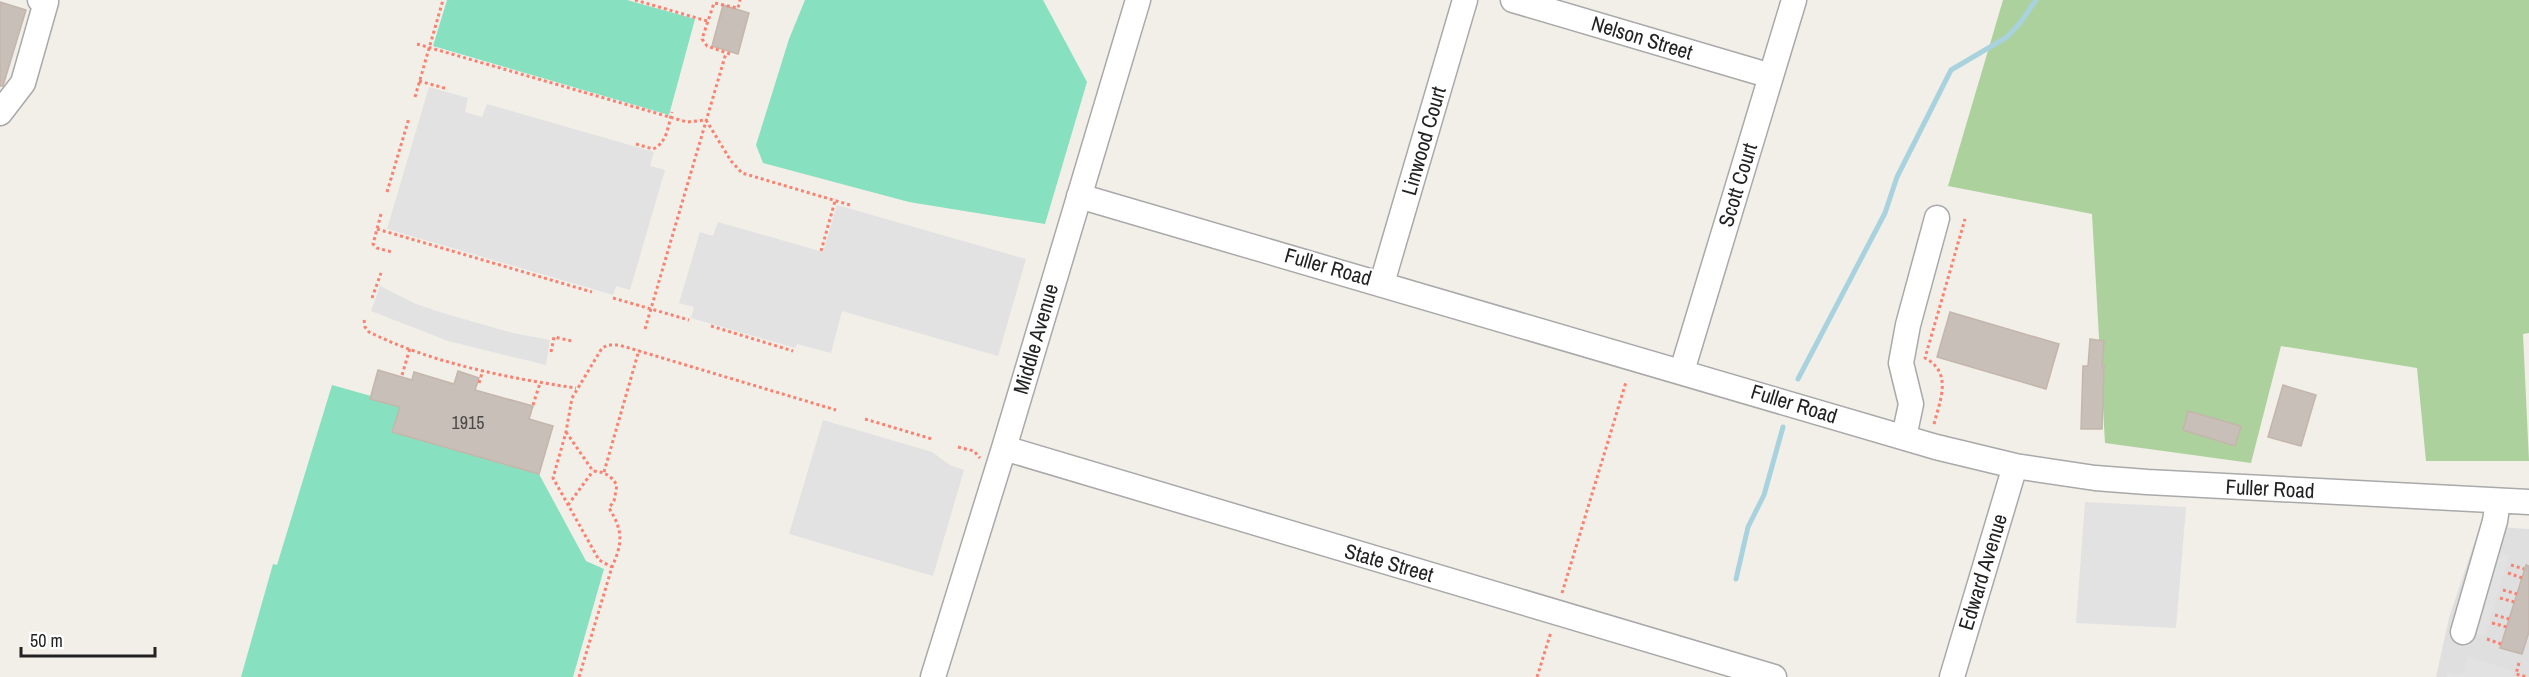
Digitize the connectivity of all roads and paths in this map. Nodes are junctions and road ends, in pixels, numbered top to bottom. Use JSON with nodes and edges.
{"nodes":[{"id":1,"x":40,"y":0,"type":"edge"},
{"id":2,"x":443,"y":0,"type":"edge"},
{"id":3,"x":635,"y":0,"type":"edge"},
{"id":4,"x":740,"y":0,"type":"edge"},
{"id":5,"x":1138,"y":0,"type":"edge"},
{"id":6,"x":1465,"y":0,"type":"edge"},
{"id":7,"x":1513,"y":0,"type":"edge"},
{"id":8,"x":1794,"y":0,"type":"edge"},
{"id":9,"x":707,"y":21,"type":"junction"},
{"id":10,"x":417,"y":44,"type":"dead end"},
{"id":11,"x":429,"y":48,"type":"junction"},
{"id":12,"x":1771,"y":76,"type":"junction"},
{"id":13,"x":419,"y":81,"type":"junction"},
{"id":14,"x":448,"y":89,"type":"dead end"},
{"id":15,"x":415,"y":97,"type":"dead end"},
{"id":16,"x":672,"y":112,"type":"dead end"},
{"id":17,"x":0,"y":113,"type":"edge"},
{"id":18,"x":670,"y":117,"type":"junction"},
{"id":19,"x":409,"y":118,"type":"dead end"},
{"id":20,"x":706,"y":120,"type":"junction"},
{"id":21,"x":636,"y":144,"type":"dead end"},
{"id":22,"x":387,"y":192,"type":"dead end"},
{"id":23,"x":1079,"y":196,"type":"junction"},
{"id":24,"x":836,"y":201,"type":"junction"},
{"id":25,"x":850,"y":206,"type":"dead end"},
{"id":26,"x":381,"y":214,"type":"dead end"},
{"id":27,"x":1937,"y":218,"type":"dead end"},
{"id":28,"x":1965,"y":219,"type":"dead end"},
{"id":29,"x":377,"y":229,"type":"junction"},
{"id":30,"x":821,"y":251,"type":"dead end"},
{"id":31,"x":392,"y":252,"type":"dead end"},
{"id":32,"x":381,"y":273,"type":"dead end"},
{"id":33,"x":1382,"y":283,"type":"junction"},
{"id":34,"x":592,"y":292,"type":"dead end"},
{"id":35,"x":372,"y":298,"type":"dead end"},
{"id":36,"x":613,"y":298,"type":"dead end"},
{"id":37,"x":651,"y":309,"type":"junction"},
{"id":38,"x":364,"y":320,"type":"dead end"},
{"id":39,"x":689,"y":320,"type":"dead end"},
{"id":40,"x":711,"y":326,"type":"dead end"},
{"id":41,"x":645,"y":329,"type":"dead end"},
{"id":42,"x":572,"y":341,"type":"dead end"},
{"id":43,"x":410,"y":348,"type":"junction"},
{"id":44,"x":639,"y":351,"type":"junction"},
{"id":45,"x":793,"y":351,"type":"dead end"},
{"id":46,"x":551,"y":352,"type":"dead end"},
{"id":47,"x":483,"y":370,"type":"junction"},
{"id":48,"x":1682,"y":371,"type":"junction"},
{"id":49,"x":402,"y":375,"type":"dead end"},
{"id":50,"x":1626,"y":382,"type":"dead end"},
{"id":51,"x":479,"y":383,"type":"dead end"},
{"id":52,"x":540,"y":383,"type":"junction"},
{"id":53,"x":576,"y":388,"type":"dead end"},
{"id":54,"x":533,"y":405,"type":"dead end"},
{"id":55,"x":836,"y":410,"type":"dead end"},
{"id":56,"x":865,"y":419,"type":"dead end"},
{"id":57,"x":1934,"y":424,"type":"dead end"},
{"id":58,"x":566,"y":432,"type":"junction"},
{"id":59,"x":1904,"y":437,"type":"junction"},
{"id":60,"x":932,"y":439,"type":"dead end"},
{"id":61,"x":958,"y":447,"type":"dead end"},
{"id":62,"x":1004,"y":448,"type":"junction"},
{"id":63,"x":982,"y":460,"type":"dead end"},
{"id":64,"x":2015,"y":466,"type":"junction"},
{"id":65,"x":593,"y":471,"type":"junction"},
{"id":66,"x":604,"y":472,"type":"junction"},
{"id":67,"x":2498,"y":501,"type":"junction"},
{"id":68,"x":2529,"y":502,"type":"edge"},
{"id":69,"x":568,"y":505,"type":"junction"},
{"id":70,"x":2511,"y":565,"type":"dead end"},
{"id":71,"x":612,"y":567,"type":"junction"},
{"id":72,"x":2524,"y":569,"type":"dead end"},
{"id":73,"x":2508,"y":573,"type":"dead end"},
{"id":74,"x":2522,"y":578,"type":"dead end"},
{"id":75,"x":2503,"y":590,"type":"dead end"},
{"id":76,"x":2517,"y":594,"type":"dead end"},
{"id":77,"x":2500,"y":598,"type":"dead end"},
{"id":78,"x":1560,"y":602,"type":"dead end"},
{"id":79,"x":2514,"y":602,"type":"dead end"},
{"id":80,"x":2495,"y":615,"type":"dead end"},
{"id":81,"x":2509,"y":619,"type":"dead end"},
{"id":82,"x":2492,"y":623,"type":"dead end"},
{"id":83,"x":1553,"y":624,"type":"dead end"},
{"id":84,"x":2506,"y":627,"type":"dead end"},
{"id":85,"x":2463,"y":632,"type":"dead end"},
{"id":86,"x":2487,"y":639,"type":"dead end"},
{"id":87,"x":2501,"y":644,"type":"dead end"},
{"id":88,"x":2519,"y":663,"type":"dead end"},
{"id":89,"x":579,"y":677,"type":"edge"},
{"id":90,"x":933,"y":677,"type":"edge"},
{"id":91,"x":1537,"y":677,"type":"edge"},
{"id":92,"x":1774,"y":677,"type":"edge"},
{"id":93,"x":1952,"y":677,"type":"edge"},
{"id":94,"x":2526,"y":677,"type":"edge"}],
"edges":[{"from":1,"to":17,"type":"street"},
{"from":2,"to":11,"type":"path"},
{"from":3,"to":9,"type":"path"},
{"from":4,"to":9,"type":"path"},
{"from":5,"to":23,"type":"street","name":"Middle Avenue"},
{"from":6,"to":33,"type":"street","name":"Linwood Court"},
{"from":7,"to":12,"type":"street","name":"Nelson Street"},
{"from":8,"to":12,"type":"street","name":"Scott Court"},
{"from":9,"to":20,"type":"path"},
{"from":10,"to":11,"type":"path"},
{"from":11,"to":13,"type":"path"},
{"from":11,"to":18,"type":"path"},
{"from":12,"to":48,"type":"street","name":"Scott Court"},
{"from":13,"to":14,"type":"path"},
{"from":13,"to":15,"type":"path"},
{"from":16,"to":18,"type":"path"},
{"from":18,"to":20,"type":"path"},
{"from":18,"to":21,"type":"path"},
{"from":19,"to":22,"type":"path"},
{"from":20,"to":24,"type":"path"},
{"from":20,"to":37,"type":"path"},
{"from":23,"to":33,"type":"street","name":"Fuller Road"},
{"from":23,"to":62,"type":"street","name":"Middle Avenue"},
{"from":24,"to":25,"type":"path"},
{"from":24,"to":30,"type":"path"},
{"from":26,"to":29,"type":"path"},
{"from":27,"to":59,"type":"street"},
{"from":28,"to":57,"type":"path"},
{"from":29,"to":31,"type":"path"},
{"from":29,"to":34,"type":"path"},
{"from":32,"to":35,"type":"path"},
{"from":33,"to":48,"type":"street","name":"Fuller Road"},
{"from":36,"to":37,"type":"path"},
{"from":37,"to":39,"type":"path"},
{"from":37,"to":41,"type":"path"},
{"from":38,"to":43,"type":"path"},
{"from":40,"to":45,"type":"path"},
{"from":42,"to":46,"type":"path"},
{"from":43,"to":47,"type":"path"},
{"from":43,"to":49,"type":"path"},
{"from":44,"to":55,"type":"path"},
{"from":44,"to":58,"type":"path"},
{"from":44,"to":66,"type":"path"},
{"from":47,"to":51,"type":"path"},
{"from":47,"to":52,"type":"path"},
{"from":48,"to":59,"type":"street","name":"Fuller Road"},
{"from":50,"to":78,"type":"path"},
{"from":52,"to":53,"type":"path"},
{"from":52,"to":54,"type":"path"},
{"from":56,"to":60,"type":"path"},
{"from":58,"to":65,"type":"path"},
{"from":58,"to":69,"type":"path"},
{"from":59,"to":64,"type":"street","name":"Fuller Road"},
{"from":61,"to":63,"type":"path"},
{"from":62,"to":90,"type":"street","name":"Middle Avenue"},
{"from":62,"to":92,"type":"street","name":"State Street"},
{"from":64,"to":67,"type":"street","name":"Fuller Road"},
{"from":64,"to":93,"type":"street","name":"Edward Avenue"},
{"from":65,"to":66,"type":"path"},
{"from":65,"to":69,"type":"path"},
{"from":66,"to":71,"type":"path"},
{"from":67,"to":68,"type":"street","name":"Fuller Road"},
{"from":67,"to":85,"type":"street"},
{"from":69,"to":71,"type":"path"},
{"from":70,"to":72,"type":"path"},
{"from":71,"to":89,"type":"path"},
{"from":73,"to":74,"type":"path"},
{"from":75,"to":76,"type":"path"},
{"from":77,"to":79,"type":"path"},
{"from":80,"to":81,"type":"path"},
{"from":82,"to":84,"type":"path"},
{"from":83,"to":91,"type":"path"},
{"from":86,"to":87,"type":"path"},
{"from":88,"to":94,"type":"path"}]}
